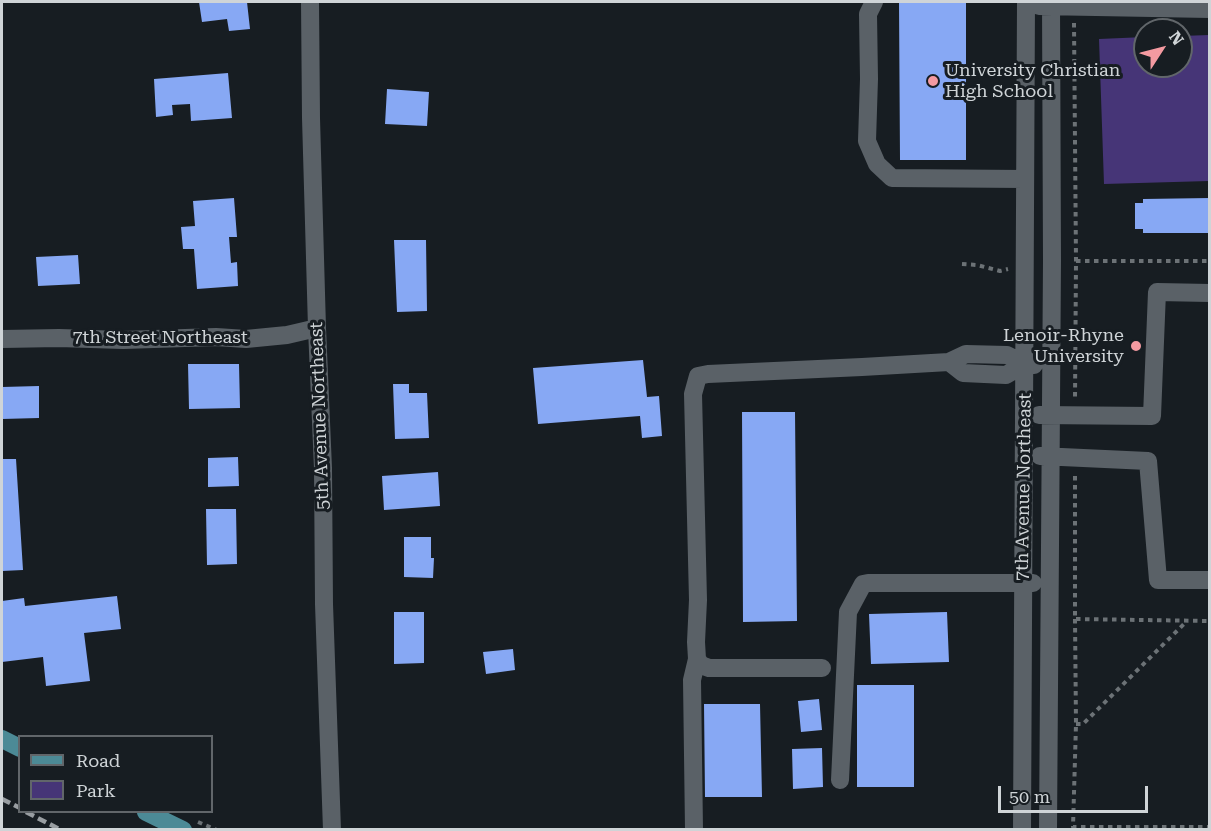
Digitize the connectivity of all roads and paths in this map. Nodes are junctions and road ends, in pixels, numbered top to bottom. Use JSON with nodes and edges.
{"nodes":[{"id":1,"x":310,"y":2,"type":"edge"},
{"id":2,"x":874,"y":2,"type":"edge"},
{"id":3,"x":1026,"y":4,"type":"edge"},
{"id":4,"x":1052,"y":4,"type":"edge"},
{"id":5,"x":1074,"y":7,"type":"junction"},
{"id":6,"x":1209,"y":9,"type":"edge"},
{"id":7,"x":1025,"y":179,"type":"junction"},
{"id":8,"x":1025,"y":261,"type":"junction"},
{"id":9,"x":1076,"y":261,"type":"junction"},
{"id":10,"x":1209,"y":261,"type":"edge"},
{"id":11,"x":962,"y":264,"type":"dead end"},
{"id":12,"x":1209,"y":293,"type":"edge"},
{"id":13,"x":317,"y":328,"type":"junction"},
{"id":14,"x":2,"y":339,"type":"edge"},
{"id":15,"x":1025,"y":364,"type":"junction"},
{"id":16,"x":1051,"y":366,"type":"junction"},
{"id":17,"x":1024,"y":414,"type":"junction"},
{"id":18,"x":1050,"y":415,"type":"junction"},
{"id":19,"x":1074,"y":415,"type":"junction"},
{"id":20,"x":1023,"y":456,"type":"junction"},
{"id":21,"x":1050,"y":456,"type":"junction"},
{"id":22,"x":1075,"y":457,"type":"junction"},
{"id":23,"x":1209,"y":580,"type":"edge"},
{"id":24,"x":1023,"y":583,"type":"junction"},
{"id":25,"x":1050,"y":583,"type":"junction"},
{"id":26,"x":1075,"y":620,"type":"junction"},
{"id":27,"x":1188,"y":621,"type":"junction"},
{"id":28,"x":1209,"y":621,"type":"edge"},
{"id":29,"x":697,"y":659,"type":"junction"},
{"id":30,"x":822,"y":668,"type":"dead end"},
{"id":31,"x":1076,"y":724,"type":"junction"},
{"id":32,"x":2,"y":739,"type":"edge"},
{"id":33,"x":18,"y":747,"type":"edge"},
{"id":34,"x":840,"y":780,"type":"dead end"},
{"id":35,"x":148,"y":813,"type":"edge"},
{"id":36,"x":1209,"y":827,"type":"edge"},
{"id":37,"x":183,"y":830,"type":"edge"},
{"id":38,"x":332,"y":830,"type":"edge"},
{"id":39,"x":694,"y":830,"type":"edge"},
{"id":40,"x":1022,"y":830,"type":"edge"},
{"id":41,"x":1048,"y":830,"type":"edge"}],
"edges":[{"from":1,"to":13,"type":"street","name":"5th Avenue Northeast"},
{"from":2,"to":7,"type":"street"},
{"from":3,"to":4,"type":"street"},
{"from":3,"to":7,"type":"street","name":"7th Avenue Northeast"},
{"from":4,"to":5,"type":"street"},
{"from":4,"to":16,"type":"street","name":"7th Avenue Northeast"},
{"from":5,"to":6,"type":"street"},
{"from":5,"to":9,"type":"path"},
{"from":7,"to":8,"type":"street","name":"7th Avenue Northeast"},
{"from":8,"to":11,"type":"path"},
{"from":8,"to":15,"type":"street","name":"7th Avenue Northeast"},
{"from":9,"to":10,"type":"path"},
{"from":9,"to":19,"type":"path"},
{"from":12,"to":19,"type":"street"},
{"from":13,"to":14,"type":"street","name":"7th Street Northeast"},
{"from":13,"to":38,"type":"street","name":"5th Avenue Northeast"},
{"from":15,"to":16,"type":"street"},
{"from":15,"to":17,"type":"street","name":"7th Avenue Northeast"},
{"from":15,"to":29,"type":"street"},
{"from":16,"to":18,"type":"street","name":"7th Avenue Northeast"},
{"from":17,"to":18,"type":"street"},
{"from":17,"to":20,"type":"street","name":"7th Avenue Northeast"},
{"from":18,"to":19,"type":"street"},
{"from":18,"to":21,"type":"street","name":"7th Avenue Northeast"},
{"from":20,"to":21,"type":"street"},
{"from":20,"to":24,"type":"street","name":"7th Avenue Northeast"},
{"from":21,"to":22,"type":"street"},
{"from":21,"to":25,"type":"street","name":"7th Avenue Northeast"},
{"from":22,"to":23,"type":"street"},
{"from":22,"to":26,"type":"path"},
{"from":24,"to":25,"type":"street"},
{"from":24,"to":34,"type":"street"},
{"from":24,"to":40,"type":"street","name":"7th Avenue Northeast"},
{"from":25,"to":41,"type":"street","name":"7th Avenue Northeast"},
{"from":26,"to":27,"type":"path"},
{"from":26,"to":31,"type":"path"},
{"from":27,"to":28,"type":"path"},
{"from":27,"to":31,"type":"path"},
{"from":29,"to":30,"type":"street"},
{"from":29,"to":39,"type":"street"},
{"from":31,"to":36,"type":"path"},
{"from":32,"to":33,"type":"main road"},
{"from":35,"to":37,"type":"main road"}]}
